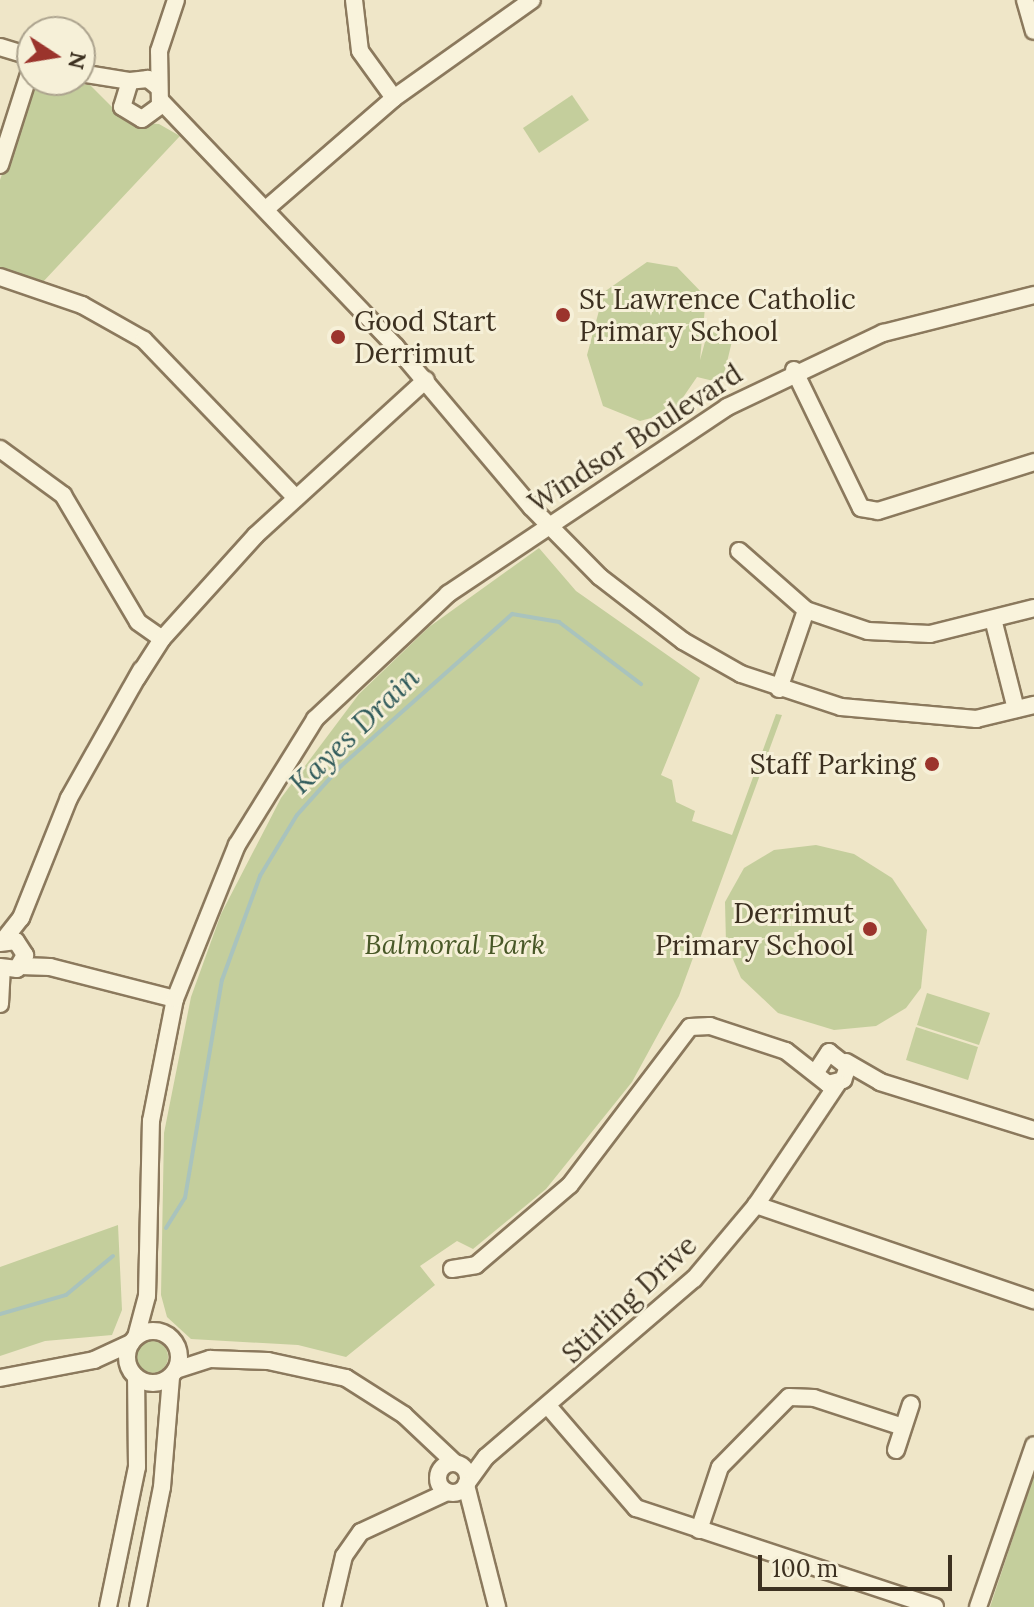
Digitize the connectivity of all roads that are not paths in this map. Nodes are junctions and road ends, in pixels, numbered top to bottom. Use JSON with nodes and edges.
{"nodes":[{"id":1,"x":176,"y":0,"type":"edge"},
{"id":2,"x":354,"y":0,"type":"edge"},
{"id":3,"x":532,"y":0,"type":"edge"},
{"id":4,"x":545,"y":0,"type":"edge"},
{"id":5,"x":1028,"y":4,"type":"edge"},
{"id":6,"x":516,"y":15,"type":"junction"},
{"id":7,"x":1034,"y":31,"type":"edge"},
{"id":8,"x":159,"y":51,"type":"junction"},
{"id":9,"x":96,"y":76,"type":"edge"},
{"id":10,"x":132,"y":80,"type":"junction"},
{"id":11,"x":96,"y":83,"type":"edge"},
{"id":12,"x":160,"y":94,"type":"junction"},
{"id":13,"x":22,"y":96,"type":"edge"},
{"id":14,"x":394,"y":98,"type":"junction"},
{"id":15,"x":121,"y":101,"type":"junction"},
{"id":16,"x":148,"y":118,"type":"junction"},
{"id":17,"x":184,"y":128,"type":"junction"},
{"id":18,"x":0,"y":165,"type":"edge"},
{"id":19,"x":266,"y":209,"type":"junction"},
{"id":20,"x":0,"y":277,"type":"edge"},
{"id":21,"x":1034,"y":295,"type":"edge"},
{"id":22,"x":794,"y":370,"type":"junction"},
{"id":23,"x":426,"y":380,"type":"junction"},
{"id":24,"x":0,"y":449,"type":"edge"},
{"id":25,"x":1034,"y":462,"type":"edge"},
{"id":26,"x":295,"y":497,"type":"junction"},
{"id":27,"x":550,"y":524,"type":"junction"},
{"id":28,"x":739,"y":551,"type":"dead end"},
{"id":29,"x":1034,"y":608,"type":"edge"},
{"id":30,"x":806,"y":610,"type":"junction"},
{"id":31,"x":993,"y":619,"type":"junction"},
{"id":32,"x":158,"y":636,"type":"junction"},
{"id":33,"x":779,"y":689,"type":"junction"},
{"id":34,"x":1034,"y":705,"type":"edge"},
{"id":35,"x":1016,"y":709,"type":"junction"},
{"id":36,"x":21,"y":918,"type":"junction"},
{"id":37,"x":1,"y":943,"type":"edge"},
{"id":38,"x":22,"y":946,"type":"junction"},
{"id":39,"x":10,"y":967,"type":"edge"},
{"id":40,"x":50,"y":967,"type":"junction"},
{"id":41,"x":1,"y":1000,"type":"edge"},
{"id":42,"x":174,"y":1004,"type":"junction"},
{"id":43,"x":786,"y":1051,"type":"junction"},
{"id":44,"x":824,"y":1054,"type":"junction"},
{"id":45,"x":846,"y":1062,"type":"junction"},
{"id":46,"x":816,"y":1073,"type":"junction"},
{"id":47,"x":841,"y":1082,"type":"junction"},
{"id":48,"x":880,"y":1082,"type":"junction"},
{"id":49,"x":811,"y":1118,"type":"junction"},
{"id":50,"x":1031,"y":1131,"type":"edge"},
{"id":51,"x":761,"y":1198,"type":"junction"},
{"id":52,"x":452,"y":1269,"type":"dead end"},
{"id":53,"x":147,"y":1296,"type":"junction"},
{"id":54,"x":1034,"y":1300,"type":"edge"},
{"id":55,"x":172,"y":1339,"type":"junction"},
{"id":56,"x":133,"y":1340,"type":"junction"},
{"id":57,"x":210,"y":1359,"type":"junction"},
{"id":58,"x":94,"y":1360,"type":"junction"},
{"id":59,"x":132,"y":1373,"type":"junction"},
{"id":60,"x":173,"y":1373,"type":"junction"},
{"id":61,"x":0,"y":1378,"type":"edge"},
{"id":62,"x":911,"y":1404,"type":"dead end"},
{"id":63,"x":548,"y":1406,"type":"junction"},
{"id":64,"x":900,"y":1426,"type":"junction"},
{"id":65,"x":1034,"y":1445,"type":"edge"},
{"id":66,"x":896,"y":1450,"type":"dead end"},
{"id":67,"x":486,"y":1457,"type":"junction"},
{"id":68,"x":447,"y":1468,"type":"junction"},
{"id":69,"x":467,"y":1484,"type":"junction"},
{"id":70,"x":448,"y":1493,"type":"junction"},
{"id":71,"x":415,"y":1501,"type":"junction"},
{"id":72,"x":469,"y":1514,"type":"junction"},
{"id":73,"x":699,"y":1530,"type":"junction"},
{"id":74,"x":123,"y":1548,"type":"junction"},
{"id":75,"x":151,"y":1554,"type":"junction"},
{"id":76,"x":912,"y":1603,"type":"edge"},
{"id":77,"x":108,"y":1607,"type":"edge"},
{"id":78,"x":138,"y":1607,"type":"edge"},
{"id":79,"x":332,"y":1607,"type":"edge"},
{"id":80,"x":497,"y":1607,"type":"edge"},
{"id":81,"x":935,"y":1607,"type":"edge"},
{"id":82,"x":978,"y":1607,"type":"edge"}],
"edges":[{"from":1,"to":8,"type":"street"},
{"from":2,"to":14,"type":"street"},
{"from":3,"to":6,"type":"street"},
{"from":4,"to":6,"type":"street"},
{"from":5,"to":7,"type":"street"},
{"from":6,"to":14,"type":"street"},
{"from":8,"to":10,"type":"street"},
{"from":8,"to":12,"type":"street"},
{"from":9,"to":10,"type":"street"},
{"from":10,"to":12,"type":"street"},
{"from":10,"to":15,"type":"street"},
{"from":11,"to":15,"type":"street"},
{"from":12,"to":16,"type":"street"},
{"from":12,"to":17,"type":"street"},
{"from":13,"to":18,"type":"street"},
{"from":14,"to":19,"type":"street"},
{"from":15,"to":16,"type":"street"},
{"from":16,"to":17,"type":"street"},
{"from":17,"to":19,"type":"street"},
{"from":19,"to":23,"type":"street"},
{"from":20,"to":26,"type":"street"},
{"from":21,"to":22,"type":"street","name":"Windsor Boulevard"},
{"from":22,"to":25,"type":"street"},
{"from":22,"to":27,"type":"street","name":"Windsor Boulevard"},
{"from":23,"to":26,"type":"street"},
{"from":23,"to":27,"type":"street"},
{"from":24,"to":32,"type":"street"},
{"from":26,"to":32,"type":"street"},
{"from":27,"to":33,"type":"street"},
{"from":27,"to":42,"type":"street","name":"Windsor Boulevard"},
{"from":28,"to":30,"type":"street"},
{"from":29,"to":31,"type":"street"},
{"from":30,"to":31,"type":"street"},
{"from":30,"to":33,"type":"street"},
{"from":31,"to":35,"type":"street"},
{"from":32,"to":36,"type":"street"},
{"from":33,"to":35,"type":"street"},
{"from":34,"to":35,"type":"street"},
{"from":36,"to":37,"type":"street"},
{"from":36,"to":38,"type":"street"},
{"from":37,"to":38,"type":"street"},
{"from":38,"to":39,"type":"street"},
{"from":38,"to":40,"type":"street"},
{"from":39,"to":40,"type":"street"},
{"from":39,"to":41,"type":"street"},
{"from":40,"to":42,"type":"street"},
{"from":42,"to":53,"type":"street","name":"Windsor Boulevard"},
{"from":43,"to":44,"type":"street"},
{"from":43,"to":46,"type":"street"},
{"from":43,"to":52,"type":"street"},
{"from":44,"to":45,"type":"street"},
{"from":44,"to":46,"type":"street","name":"Stirling Drive"},
{"from":45,"to":47,"type":"street"},
{"from":45,"to":48,"type":"street"},
{"from":46,"to":47,"type":"street"},
{"from":46,"to":49,"type":"street","name":"Stirling Drive"},
{"from":47,"to":48,"type":"street"},
{"from":47,"to":49,"type":"street","name":"Stirling Drive"},
{"from":48,"to":50,"type":"street"},
{"from":49,"to":51,"type":"street","name":"Stirling Drive"},
{"from":51,"to":54,"type":"street"},
{"from":51,"to":63,"type":"street","name":"Stirling Drive"},
{"from":53,"to":55,"type":"street","name":"Windsor Boulevard"},
{"from":53,"to":56,"type":"street","name":"Windsor Boulevard"},
{"from":55,"to":56,"type":"street"},
{"from":55,"to":57,"type":"street"},
{"from":55,"to":60,"type":"street"},
{"from":56,"to":58,"type":"street"},
{"from":56,"to":59,"type":"street"},
{"from":57,"to":60,"type":"street"},
{"from":57,"to":68,"type":"street"},
{"from":58,"to":59,"type":"street"},
{"from":58,"to":61,"type":"street"},
{"from":59,"to":60,"type":"street"},
{"from":59,"to":74,"type":"street"},
{"from":60,"to":75,"type":"street"},
{"from":62,"to":64,"type":"street"},
{"from":63,"to":67,"type":"street","name":"Stirling Drive"},
{"from":63,"to":73,"type":"street"},
{"from":64,"to":66,"type":"street"},
{"from":64,"to":73,"type":"street"},
{"from":65,"to":82,"type":"street"},
{"from":67,"to":68,"type":"street","name":"Stirling Drive"},
{"from":67,"to":69,"type":"street","name":"Stirling Drive"},
{"from":68,"to":69,"type":"street"},
{"from":68,"to":70,"type":"street"},
{"from":68,"to":71,"type":"street"},
{"from":69,"to":70,"type":"street"},
{"from":69,"to":72,"type":"street"},
{"from":70,"to":71,"type":"street"},
{"from":70,"to":72,"type":"street"},
{"from":71,"to":79,"type":"street"},
{"from":72,"to":80,"type":"street"},
{"from":73,"to":76,"type":"street"},
{"from":74,"to":75,"type":"street"},
{"from":74,"to":77,"type":"street"},
{"from":75,"to":78,"type":"street"},
{"from":76,"to":81,"type":"street"}]}
